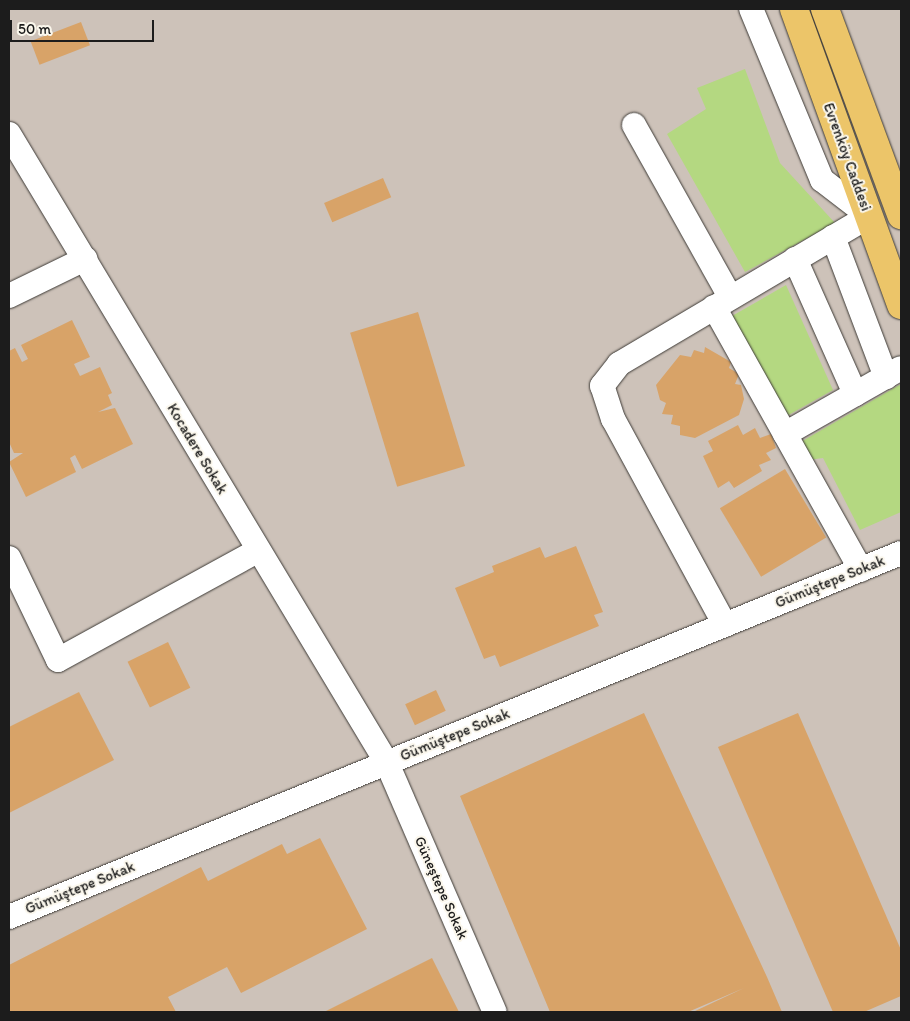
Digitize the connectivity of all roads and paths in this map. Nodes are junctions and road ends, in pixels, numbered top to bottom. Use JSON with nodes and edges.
{"nodes":[{"id":1,"x":751,"y":9,"type":"edge"},
{"id":2,"x":794,"y":9,"type":"edge"},
{"id":3,"x":825,"y":9,"type":"edge"},
{"id":4,"x":634,"y":125,"type":"dead end"},
{"id":5,"x":9,"y":134,"type":"edge"},
{"id":6,"x":901,"y":215,"type":"edge"},
{"id":7,"x":869,"y":216,"type":"junction"},
{"id":8,"x":833,"y":237,"type":"junction"},
{"id":9,"x":85,"y":259,"type":"junction"},
{"id":10,"x":795,"y":259,"type":"junction"},
{"id":11,"x":9,"y":296,"type":"edge"},
{"id":12,"x":722,"y":302,"type":"junction"},
{"id":13,"x":901,"y":305,"type":"edge"},
{"id":14,"x":894,"y":372,"type":"edge"},
{"id":15,"x":855,"y":394,"type":"junction"},
{"id":16,"x":785,"y":434,"type":"junction"},
{"id":17,"x":257,"y":551,"type":"junction"},
{"id":18,"x":901,"y":553,"type":"edge"},
{"id":19,"x":9,"y":558,"type":"edge"},
{"id":20,"x":861,"y":570,"type":"junction"},
{"id":21,"x":725,"y":625,"type":"junction"},
{"id":22,"x":387,"y":763,"type":"junction"},
{"id":23,"x":9,"y":917,"type":"edge"},
{"id":24,"x":495,"y":1012,"type":"edge"}],
"edges":[{"from":1,"to":7,"type":"lane"},
{"from":2,"to":7,"type":"main road","name":"Evrenköy Caddesi"},
{"from":3,"to":6,"type":"main road","name":"Evrenköy Caddesi"},
{"from":4,"to":12,"type":"lane"},
{"from":5,"to":9,"type":"lane","name":"Kocadere Sokak"},
{"from":7,"to":8,"type":"lane"},
{"from":7,"to":13,"type":"main road","name":"Evrenköy Caddesi"},
{"from":8,"to":10,"type":"lane"},
{"from":8,"to":14,"type":"lane"},
{"from":9,"to":11,"type":"lane"},
{"from":9,"to":17,"type":"lane","name":"Kocadere Sokak"},
{"from":10,"to":12,"type":"lane"},
{"from":10,"to":15,"type":"lane"},
{"from":12,"to":16,"type":"lane"},
{"from":12,"to":21,"type":"lane"},
{"from":14,"to":15,"type":"lane"},
{"from":15,"to":16,"type":"lane"},
{"from":16,"to":20,"type":"lane"},
{"from":17,"to":19,"type":"lane"},
{"from":17,"to":22,"type":"lane","name":"Kocadere Sokak"},
{"from":18,"to":20,"type":"lane","name":"Gümüştepe Sokak"},
{"from":20,"to":21,"type":"lane","name":"Gümüştepe Sokak"},
{"from":21,"to":22,"type":"lane","name":"Gümüştepe Sokak"},
{"from":22,"to":23,"type":"lane","name":"Gümüştepe Sokak"},
{"from":22,"to":24,"type":"lane","name":"Güneştepe Sokak"}]}
